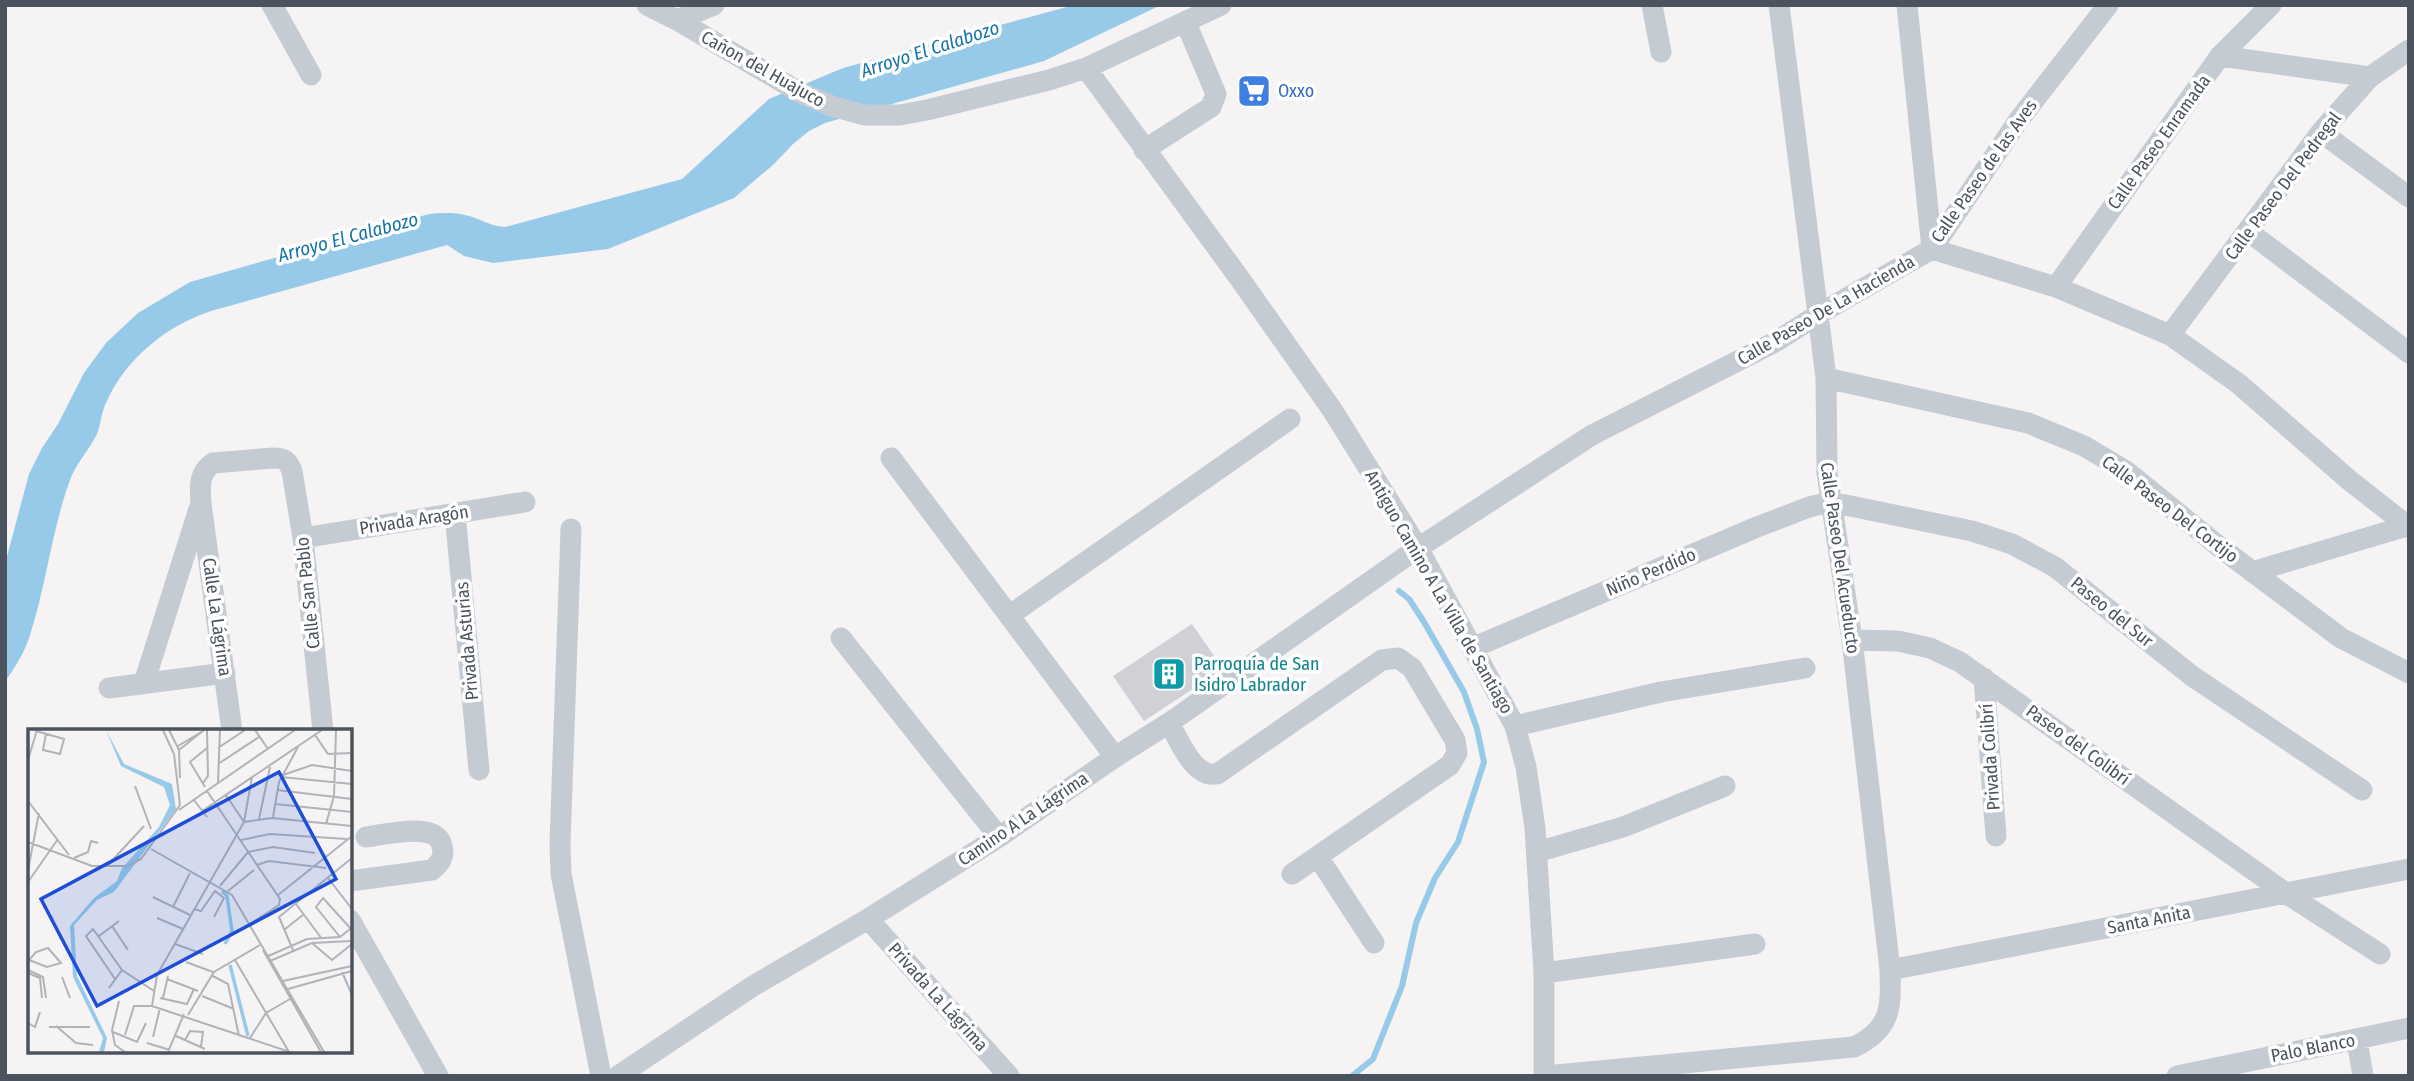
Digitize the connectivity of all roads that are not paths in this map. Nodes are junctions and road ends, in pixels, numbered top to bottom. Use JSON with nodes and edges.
{"nodes":[{"id":1,"x":272,"y":5,"type":"edge"},
{"id":2,"x":646,"y":5,"type":"edge"},
{"id":3,"x":714,"y":5,"type":"edge"},
{"id":4,"x":1221,"y":5,"type":"edge"},
{"id":5,"x":1652,"y":5,"type":"edge"},
{"id":6,"x":1779,"y":5,"type":"edge"},
{"id":7,"x":1907,"y":5,"type":"edge"},
{"id":8,"x":2108,"y":5,"type":"edge"},
{"id":9,"x":2271,"y":5,"type":"edge"},
{"id":10,"x":677,"y":20,"type":"junction"},
{"id":11,"x":1186,"y":23,"type":"junction"},
{"id":12,"x":2409,"y":50,"type":"edge"},
{"id":13,"x":1661,"y":52,"type":"dead end"},
{"id":14,"x":2220,"y":56,"type":"junction"},
{"id":15,"x":1086,"y":68,"type":"junction"},
{"id":16,"x":311,"y":75,"type":"dead end"},
{"id":17,"x":2370,"y":77,"type":"junction"},
{"id":18,"x":2321,"y":132,"type":"junction"},
{"id":19,"x":1144,"y":150,"type":"junction"},
{"id":20,"x":2409,"y":197,"type":"edge"},
{"id":21,"x":2249,"y":232,"type":"junction"},
{"id":22,"x":1932,"y":249,"type":"junction"},
{"id":23,"x":2056,"y":288,"type":"junction"},
{"id":24,"x":1819,"y":314,"type":"junction"},
{"id":25,"x":2170,"y":335,"type":"junction"},
{"id":26,"x":2409,"y":353,"type":"edge"},
{"id":27,"x":1826,"y":378,"type":"junction"},
{"id":28,"x":1290,"y":419,"type":"dead end"},
{"id":29,"x":283,"y":458,"type":"joint"},
{"id":30,"x":891,"y":458,"type":"dead end"},
{"id":31,"x":525,"y":502,"type":"dead end"},
{"id":32,"x":1831,"y":502,"type":"junction"},
{"id":33,"x":201,"y":504,"type":"junction"},
{"id":34,"x":455,"y":513,"type":"junction"},
{"id":35,"x":2408,"y":527,"type":"edge"},
{"id":36,"x":571,"y":529,"type":"dead end"},
{"id":37,"x":303,"y":538,"type":"junction"},
{"id":38,"x":1418,"y":548,"type":"junction"},
{"id":39,"x":2252,"y":572,"type":"junction"},
{"id":40,"x":1010,"y":615,"type":"junction"},
{"id":41,"x":841,"y":638,"type":"dead end"},
{"id":42,"x":1852,"y":640,"type":"junction"},
{"id":43,"x":1472,"y":648,"type":"junction"},
{"id":44,"x":1805,"y":668,"type":"dead end"},
{"id":45,"x":225,"y":673,"type":"junction"},
{"id":46,"x":2409,"y":673,"type":"edge"},
{"id":47,"x":1984,"y":678,"type":"junction"},
{"id":48,"x":144,"y":683,"type":"junction"},
{"id":49,"x":109,"y":688,"type":"dead end"},
{"id":50,"x":1169,"y":723,"type":"junction"},
{"id":51,"x":1515,"y":726,"type":"junction"},
{"id":52,"x":232,"y":729,"type":"edge"},
{"id":53,"x":323,"y":729,"type":"edge"},
{"id":54,"x":1115,"y":757,"type":"junction"},
{"id":55,"x":479,"y":770,"type":"dead end"},
{"id":56,"x":1726,"y":786,"type":"dead end"},
{"id":57,"x":2362,"y":790,"type":"dead end"},
{"id":58,"x":1996,"y":836,"type":"dead end"},
{"id":59,"x":366,"y":837,"type":"dead end"},
{"id":60,"x":999,"y":837,"type":"junction"},
{"id":61,"x":1537,"y":852,"type":"junction"},
{"id":62,"x":1318,"y":857,"type":"junction"},
{"id":63,"x":2409,"y":869,"type":"edge"},
{"id":64,"x":1292,"y":874,"type":"dead end"},
{"id":65,"x":352,"y":881,"type":"edge"},
{"id":66,"x":2287,"y":894,"type":"junction"},
{"id":67,"x":868,"y":919,"type":"junction"},
{"id":68,"x":352,"y":924,"type":"edge"},
{"id":69,"x":1374,"y":943,"type":"dead end"},
{"id":70,"x":1755,"y":944,"type":"dead end"},
{"id":71,"x":2380,"y":954,"type":"dead end"},
{"id":72,"x":1890,"y":970,"type":"junction"},
{"id":73,"x":1544,"y":973,"type":"junction"},
{"id":74,"x":2409,"y":1028,"type":"edge"},
{"id":75,"x":2357,"y":1040,"type":"junction"},
{"id":76,"x":438,"y":1076,"type":"edge"},
{"id":77,"x":601,"y":1076,"type":"edge"},
{"id":78,"x":618,"y":1076,"type":"edge"},
{"id":79,"x":1009,"y":1076,"type":"edge"},
{"id":80,"x":1545,"y":1076,"type":"edge"},
{"id":81,"x":2177,"y":1076,"type":"edge"},
{"id":82,"x":2363,"y":1076,"type":"edge"}],
"edges":[{"from":1,"to":16,"type":"street"},
{"from":2,"to":10,"type":"street","name":"Cañon del Huajuco"},
{"from":3,"to":10,"type":"street"},
{"from":4,"to":11,"type":"street","name":"Cañon del Huajuco"},
{"from":5,"to":13,"type":"street"},
{"from":6,"to":24,"type":"street","name":"Calle Paseo Del Acueducto"},
{"from":7,"to":22,"type":"street","name":"Calle Paseo de las Aves"},
{"from":8,"to":22,"type":"street","name":"Calle Paseo de las Aves"},
{"from":9,"to":14,"type":"street","name":"Calle Paseo Enramada"},
{"from":10,"to":15,"type":"street","name":"Cañon del Huajuco"},
{"from":11,"to":15,"type":"street","name":"Cañon del Huajuco"},
{"from":11,"to":19,"type":"street"},
{"from":12,"to":17,"type":"street","name":"Calle Paseo Del Pedregal"},
{"from":14,"to":17,"type":"street"},
{"from":14,"to":23,"type":"street","name":"Calle Paseo Enramada"},
{"from":15,"to":19,"type":"street","name":"Antiguo Camino A La Villa de Santiago"},
{"from":17,"to":18,"type":"street","name":"Calle Paseo Del Pedregal"},
{"from":18,"to":20,"type":"street"},
{"from":18,"to":21,"type":"street","name":"Calle Paseo Del Pedregal"},
{"from":19,"to":38,"type":"street","name":"Antiguo Camino A La Villa de Santiago"},
{"from":21,"to":25,"type":"street","name":"Calle Paseo Del Pedregal"},
{"from":21,"to":26,"type":"street"},
{"from":22,"to":23,"type":"street","name":"Calle Paseo De La Hacienda"},
{"from":22,"to":24,"type":"street","name":"Calle Paseo De La Hacienda"},
{"from":23,"to":25,"type":"street","name":"Calle Paseo De La Hacienda"},
{"from":24,"to":27,"type":"street","name":"Calle Paseo Del Acueducto"},
{"from":24,"to":38,"type":"street","name":"Calle Paseo De La Hacienda"},
{"from":25,"to":35,"type":"street","name":"Calle Paseo De La Hacienda"},
{"from":27,"to":32,"type":"street","name":"Calle Paseo Del Acueducto"},
{"from":27,"to":39,"type":"street","name":"Calle Paseo Del Cortijo"},
{"from":28,"to":40,"type":"street"},
{"from":29,"to":33,"type":"street","name":"Calle La Lágrima"},
{"from":29,"to":37,"type":"street","name":"Calle San Pablo"},
{"from":30,"to":40,"type":"street"},
{"from":31,"to":34,"type":"street","name":"Privada Aragón"},
{"from":32,"to":42,"type":"street","name":"Calle Paseo Del Acueducto"},
{"from":32,"to":43,"type":"street","name":"Niño Perdido"},
{"from":32,"to":57,"type":"street","name":"Paseo del Sur"},
{"from":33,"to":45,"type":"street","name":"Calle La Lágrima"},
{"from":33,"to":48,"type":"street","name":"Calle La Lágrima"},
{"from":34,"to":37,"type":"street","name":"Privada Aragón"},
{"from":34,"to":55,"type":"street","name":"Privada Asturias"},
{"from":35,"to":39,"type":"street"},
{"from":36,"to":77,"type":"street"},
{"from":37,"to":53,"type":"street","name":"Calle San Pablo"},
{"from":38,"to":43,"type":"street","name":"Antiguo Camino A La Villa de Santiago"},
{"from":38,"to":50,"type":"street","name":"Camino A La Lágrima"},
{"from":39,"to":46,"type":"street","name":"Calle Paseo Del Cortijo"},
{"from":40,"to":54,"type":"street"},
{"from":41,"to":60,"type":"street"},
{"from":42,"to":47,"type":"street","name":"Paseo del Colibrí"},
{"from":42,"to":72,"type":"street","name":"Calle Paseo Del Acueducto"},
{"from":43,"to":51,"type":"street","name":"Antiguo Camino A La Villa de Santiago"},
{"from":44,"to":51,"type":"street"},
{"from":45,"to":48,"type":"street"},
{"from":45,"to":52,"type":"street","name":"Calle La Lágrima"},
{"from":47,"to":58,"type":"street","name":"Privada Colibrí"},
{"from":47,"to":66,"type":"street","name":"Paseo del Colibrí"},
{"from":48,"to":49,"type":"street"},
{"from":50,"to":54,"type":"street","name":"Camino A La Lágrima"},
{"from":50,"to":62,"type":"street"},
{"from":51,"to":61,"type":"street","name":"Antiguo Camino A La Villa de Santiago"},
{"from":54,"to":60,"type":"street","name":"Camino A La Lágrima"},
{"from":56,"to":61,"type":"street"},
{"from":59,"to":65,"type":"street"},
{"from":60,"to":67,"type":"street","name":"Camino A La Lágrima"},
{"from":61,"to":73,"type":"street","name":"Antiguo Camino A La Villa de Santiago"},
{"from":62,"to":64,"type":"street"},
{"from":62,"to":69,"type":"street"},
{"from":63,"to":66,"type":"street","name":"Santa Anita"},
{"from":66,"to":71,"type":"street","name":"Paseo del Colibrí"},
{"from":66,"to":72,"type":"street","name":"Santa Anita"},
{"from":67,"to":78,"type":"street","name":"Camino A La Lágrima"},
{"from":67,"to":79,"type":"street","name":"Privada La Lágrima"},
{"from":68,"to":76,"type":"street"},
{"from":70,"to":73,"type":"street"},
{"from":72,"to":80,"type":"street","name":"Calle Paseo Del Acueducto"},
{"from":73,"to":80,"type":"street","name":"Antiguo Camino A La Villa de Santiago"},
{"from":74,"to":75,"type":"street","name":"Palo Blanco"},
{"from":75,"to":81,"type":"street","name":"Palo Blanco"},
{"from":75,"to":82,"type":"street"}]}
